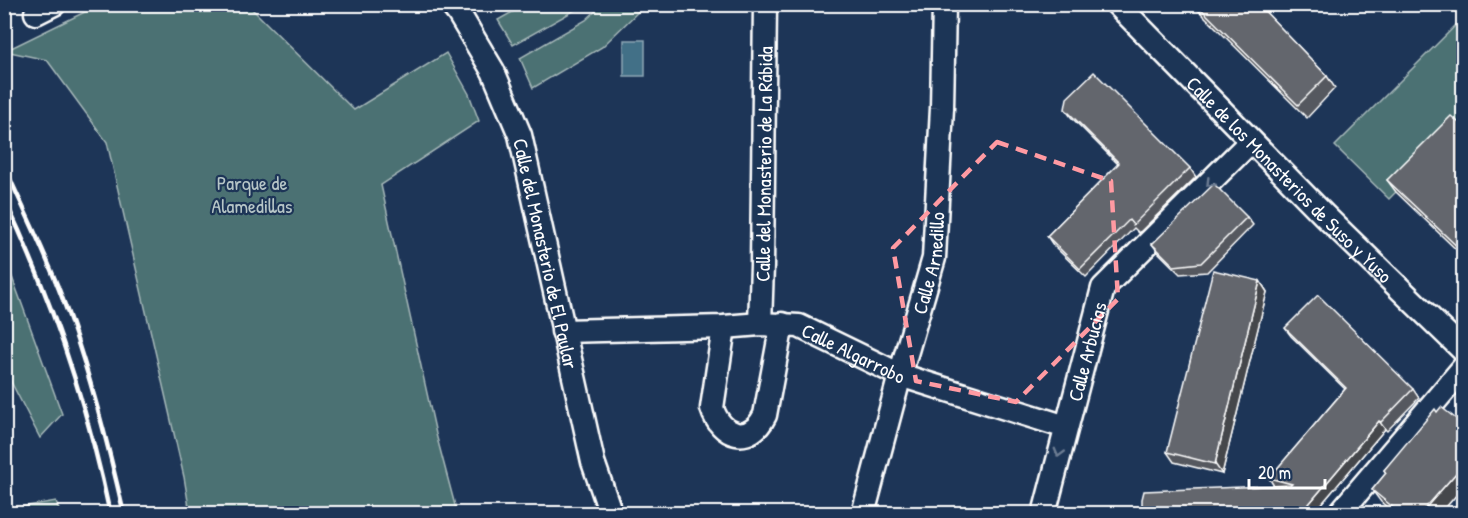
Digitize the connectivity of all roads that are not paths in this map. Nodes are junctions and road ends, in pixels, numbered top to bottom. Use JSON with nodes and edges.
{"nodes":[{"id":1,"x":451,"y":4,"type":"edge"},
{"id":2,"x":765,"y":4,"type":"edge"},
{"id":3,"x":944,"y":4,"type":"edge"},
{"id":4,"x":1117,"y":4,"type":"edge"},
{"id":5,"x":1251,"y":141,"type":"junction"},
{"id":6,"x":771,"y":324,"type":"junction"},
{"id":7,"x":724,"y":327,"type":"junction"},
{"id":8,"x":563,"y":331,"type":"junction"},
{"id":9,"x":1464,"y":351,"type":"edge"},
{"id":10,"x":1464,"y":368,"type":"edge"},
{"id":11,"x":900,"y":375,"type":"junction"},
{"id":12,"x":1066,"y":427,"type":"junction"},
{"id":13,"x":1348,"y":510,"type":"edge"},
{"id":14,"x":611,"y":513,"type":"edge"},
{"id":15,"x":863,"y":513,"type":"edge"},
{"id":16,"x":1044,"y":513,"type":"edge"}],
"edges":[{"from":1,"to":8,"type":"street","name":"Calle del Monasterio de El Paular"},
{"from":2,"to":6,"type":"street","name":"Calle del Monasterio de La Rábida"},
{"from":3,"to":11,"type":"street","name":"Calle Arnedillo"},
{"from":4,"to":5,"type":"street","name":"Calle de los Monasterios de Suso y Yuso"},
{"from":5,"to":9,"type":"street","name":"Calle de los Monasterios de Suso y Yuso"},
{"from":5,"to":12,"type":"street","name":"Calle Arbucias","one_way":true},
{"from":6,"to":7,"type":"street","name":"Calle Algarrobo"},
{"from":6,"to":7,"type":"street","name":"Calle del Monasterio de La Rábida"},
{"from":6,"to":11,"type":"street","name":"Calle Algarrobo"},
{"from":7,"to":8,"type":"street","name":"Calle Algarrobo"},
{"from":8,"to":14,"type":"street","name":"Calle del Monasterio de El Paular"},
{"from":10,"to":13,"type":"street"},
{"from":11,"to":12,"type":"street","name":"Calle Algarrobo"},
{"from":11,"to":15,"type":"street","name":"Calle Arnedillo"},
{"from":12,"to":16,"type":"street","name":"Calle Arbucias","one_way":true}]}
